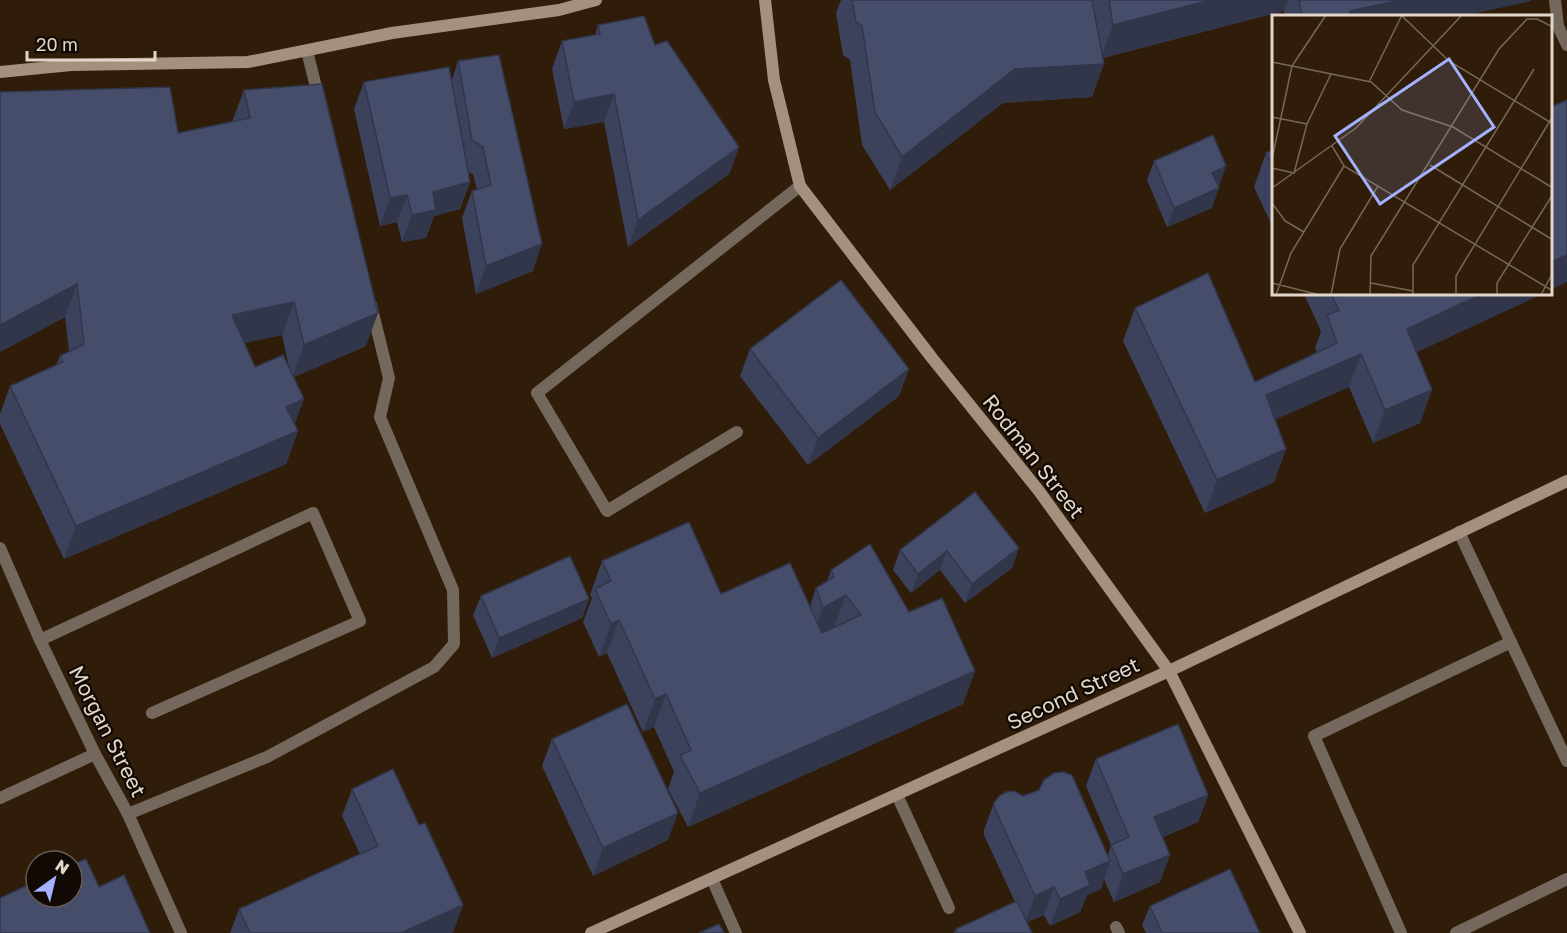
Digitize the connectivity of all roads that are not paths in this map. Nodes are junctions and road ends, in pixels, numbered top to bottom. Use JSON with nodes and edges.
{"nodes":[{"id":1,"x":596,"y":0,"type":"edge"},
{"id":2,"x":765,"y":0,"type":"edge"},
{"id":3,"x":1555,"y":0,"type":"edge"},
{"id":4,"x":1567,"y":45,"type":"edge"},
{"id":5,"x":307,"y":51,"type":"junction"},
{"id":6,"x":0,"y":72,"type":"edge"},
{"id":7,"x":321,"y":107,"type":"edge"},
{"id":8,"x":800,"y":186,"type":"junction"},
{"id":9,"x":366,"y":288,"type":"edge"},
{"id":10,"x":737,"y":432,"type":"dead end"},
{"id":11,"x":1567,"y":481,"type":"edge"},
{"id":12,"x":1460,"y":532,"type":"junction"},
{"id":13,"x":1,"y":554,"type":"edge"},
{"id":14,"x":40,"y":640,"type":"junction"},
{"id":15,"x":1511,"y":642,"type":"junction"},
{"id":16,"x":1168,"y":671,"type":"junction"},
{"id":17,"x":152,"y":713,"type":"dead end"},
{"id":18,"x":95,"y":754,"type":"junction"},
{"id":19,"x":1567,"y":761,"type":"edge"},
{"id":20,"x":897,"y":795,"type":"junction"},
{"id":21,"x":0,"y":798,"type":"edge"},
{"id":22,"x":128,"y":814,"type":"junction"},
{"id":23,"x":712,"y":879,"type":"junction"},
{"id":24,"x":1567,"y":879,"type":"edge"},
{"id":25,"x":949,"y":908,"type":"dead end"},
{"id":26,"x":181,"y":933,"type":"edge"},
{"id":27,"x":591,"y":933,"type":"edge"},
{"id":28,"x":736,"y":933,"type":"edge"},
{"id":29,"x":1300,"y":933,"type":"edge"},
{"id":30,"x":1401,"y":933,"type":"edge"},
{"id":31,"x":1456,"y":933,"type":"edge"}],
"edges":[{"from":1,"to":5,"type":"main road"},
{"from":2,"to":8,"type":"main road","name":"Rodman Street"},
{"from":3,"to":4,"type":"street"},
{"from":5,"to":6,"type":"main road"},
{"from":5,"to":7,"type":"street"},
{"from":8,"to":10,"type":"street"},
{"from":8,"to":16,"type":"main road","name":"Rodman Street"},
{"from":9,"to":22,"type":"street"},
{"from":11,"to":12,"type":"main road","name":"Second Street"},
{"from":12,"to":15,"type":"street"},
{"from":12,"to":16,"type":"main road","name":"Second Street"},
{"from":13,"to":14,"type":"street","name":"Morgan Street"},
{"from":14,"to":17,"type":"street"},
{"from":14,"to":18,"type":"street","name":"Morgan Street"},
{"from":15,"to":19,"type":"street"},
{"from":15,"to":30,"type":"street"},
{"from":16,"to":20,"type":"main road","name":"Second Street"},
{"from":16,"to":29,"type":"main road","name":"Rodman Street"},
{"from":18,"to":21,"type":"street"},
{"from":18,"to":22,"type":"street","name":"Morgan Street"},
{"from":20,"to":23,"type":"main road","name":"Second Street"},
{"from":20,"to":25,"type":"street"},
{"from":22,"to":26,"type":"street","name":"Morgan Street"},
{"from":23,"to":27,"type":"main road","name":"Second Street"},
{"from":23,"to":28,"type":"street"},
{"from":24,"to":31,"type":"street"}]}
